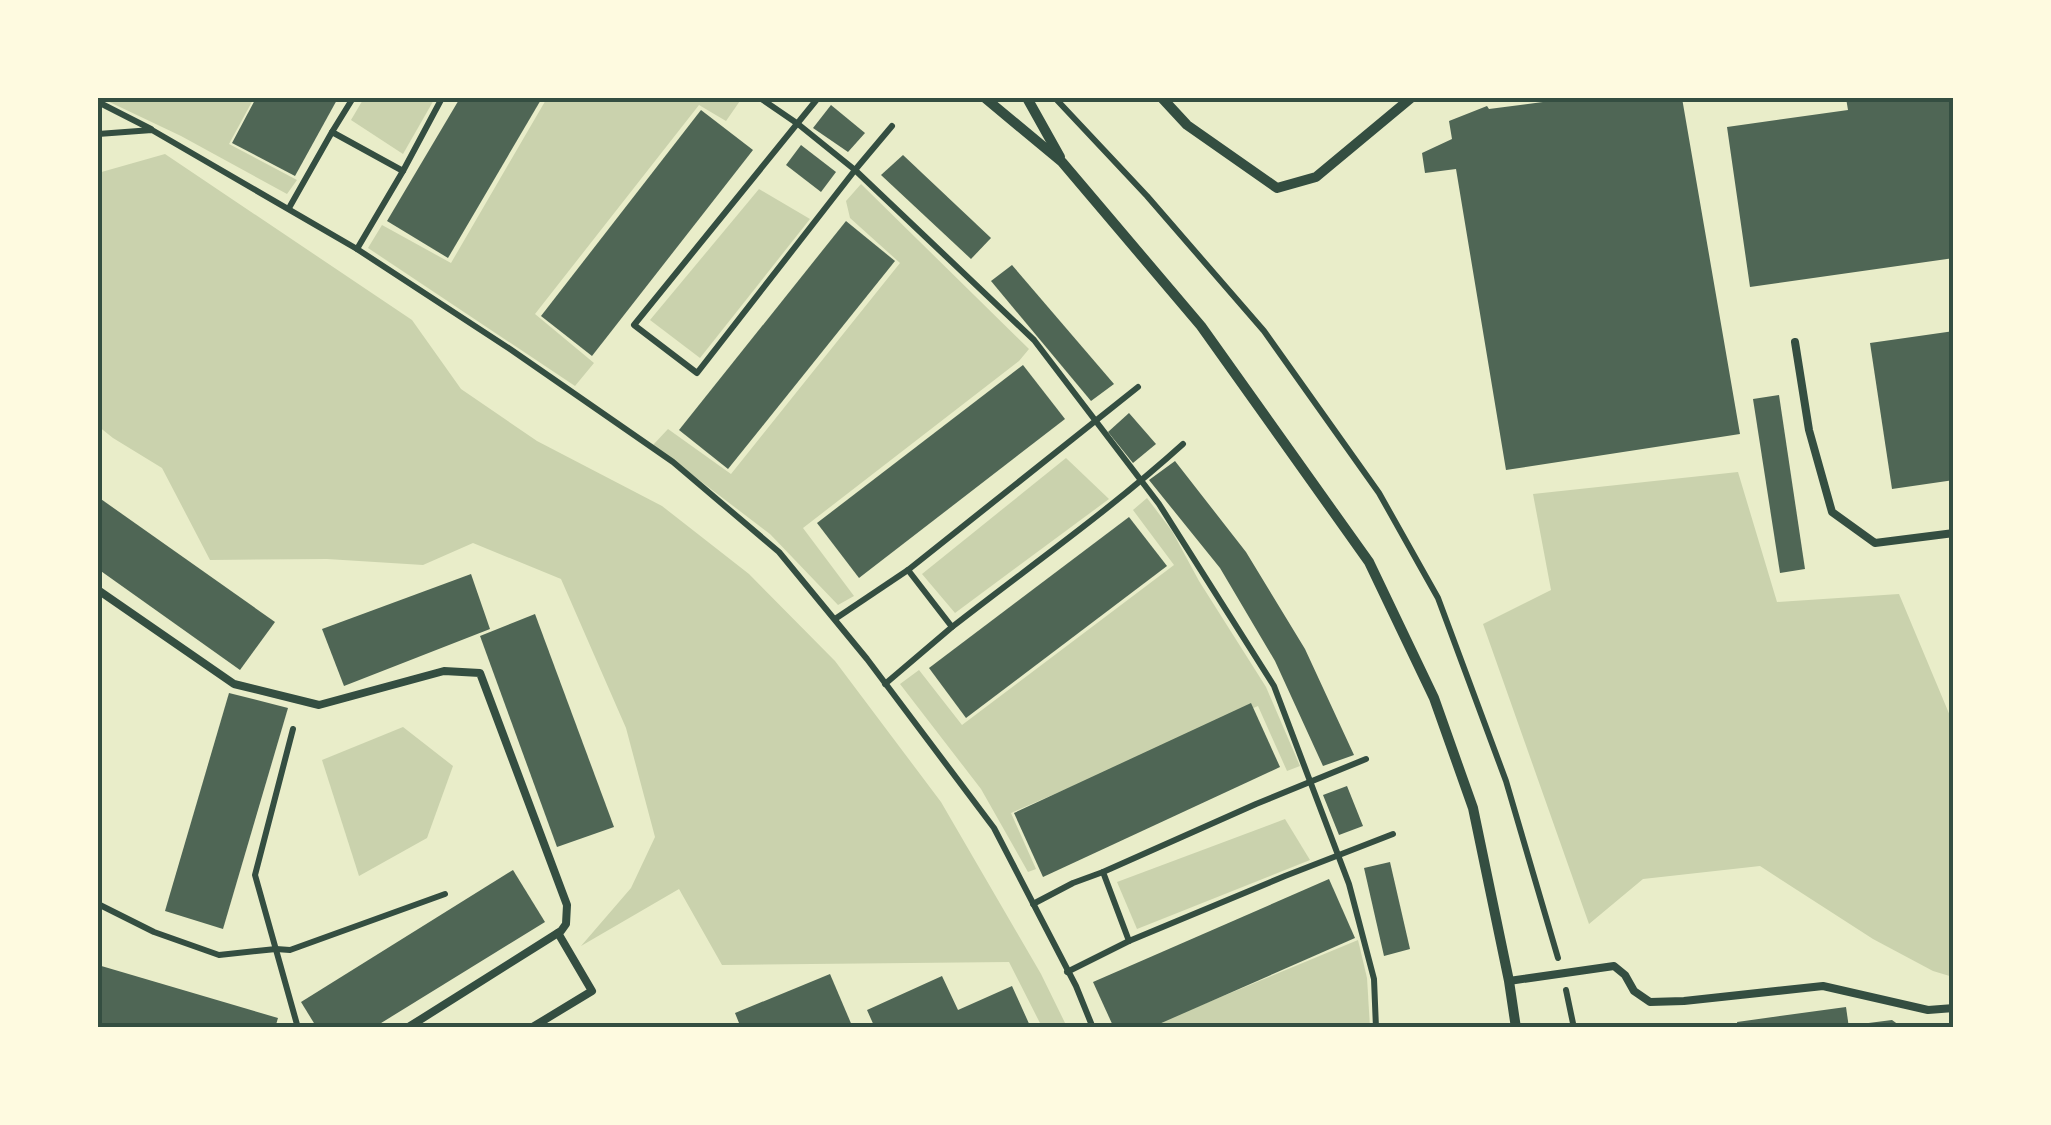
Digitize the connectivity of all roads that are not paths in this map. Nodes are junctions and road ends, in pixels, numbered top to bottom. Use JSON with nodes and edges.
{"nodes":[{"id":1,"x":985,"y":98,"type":"edge"},
{"id":2,"x":1027,"y":98,"type":"edge"},
{"id":3,"x":1162,"y":98,"type":"edge"},
{"id":4,"x":1412,"y":98,"type":"edge"},
{"id":5,"x":1062,"y":162,"type":"junction"},
{"id":6,"x":1794,"y":342,"type":"dead end"},
{"id":7,"x":1954,"y":533,"type":"edge"},
{"id":8,"x":98,"y":590,"type":"edge"},
{"id":9,"x":558,"y":932,"type":"junction"},
{"id":10,"x":1509,"y":981,"type":"junction"},
{"id":11,"x":1954,"y":1008,"type":"edge"},
{"id":12,"x":406,"y":1028,"type":"edge"},
{"id":13,"x":532,"y":1028,"type":"edge"},
{"id":14,"x":1516,"y":1028,"type":"edge"}],
"edges":[{"from":1,"to":5,"type":"street"},
{"from":2,"to":5,"type":"street"},
{"from":3,"to":4,"type":"street"},
{"from":5,"to":10,"type":"street"},
{"from":6,"to":7,"type":"lane"},
{"from":8,"to":9,"type":"lane"},
{"from":9,"to":12,"type":"lane"},
{"from":9,"to":13,"type":"lane"},
{"from":10,"to":11,"type":"lane"},
{"from":10,"to":14,"type":"street"}]}
